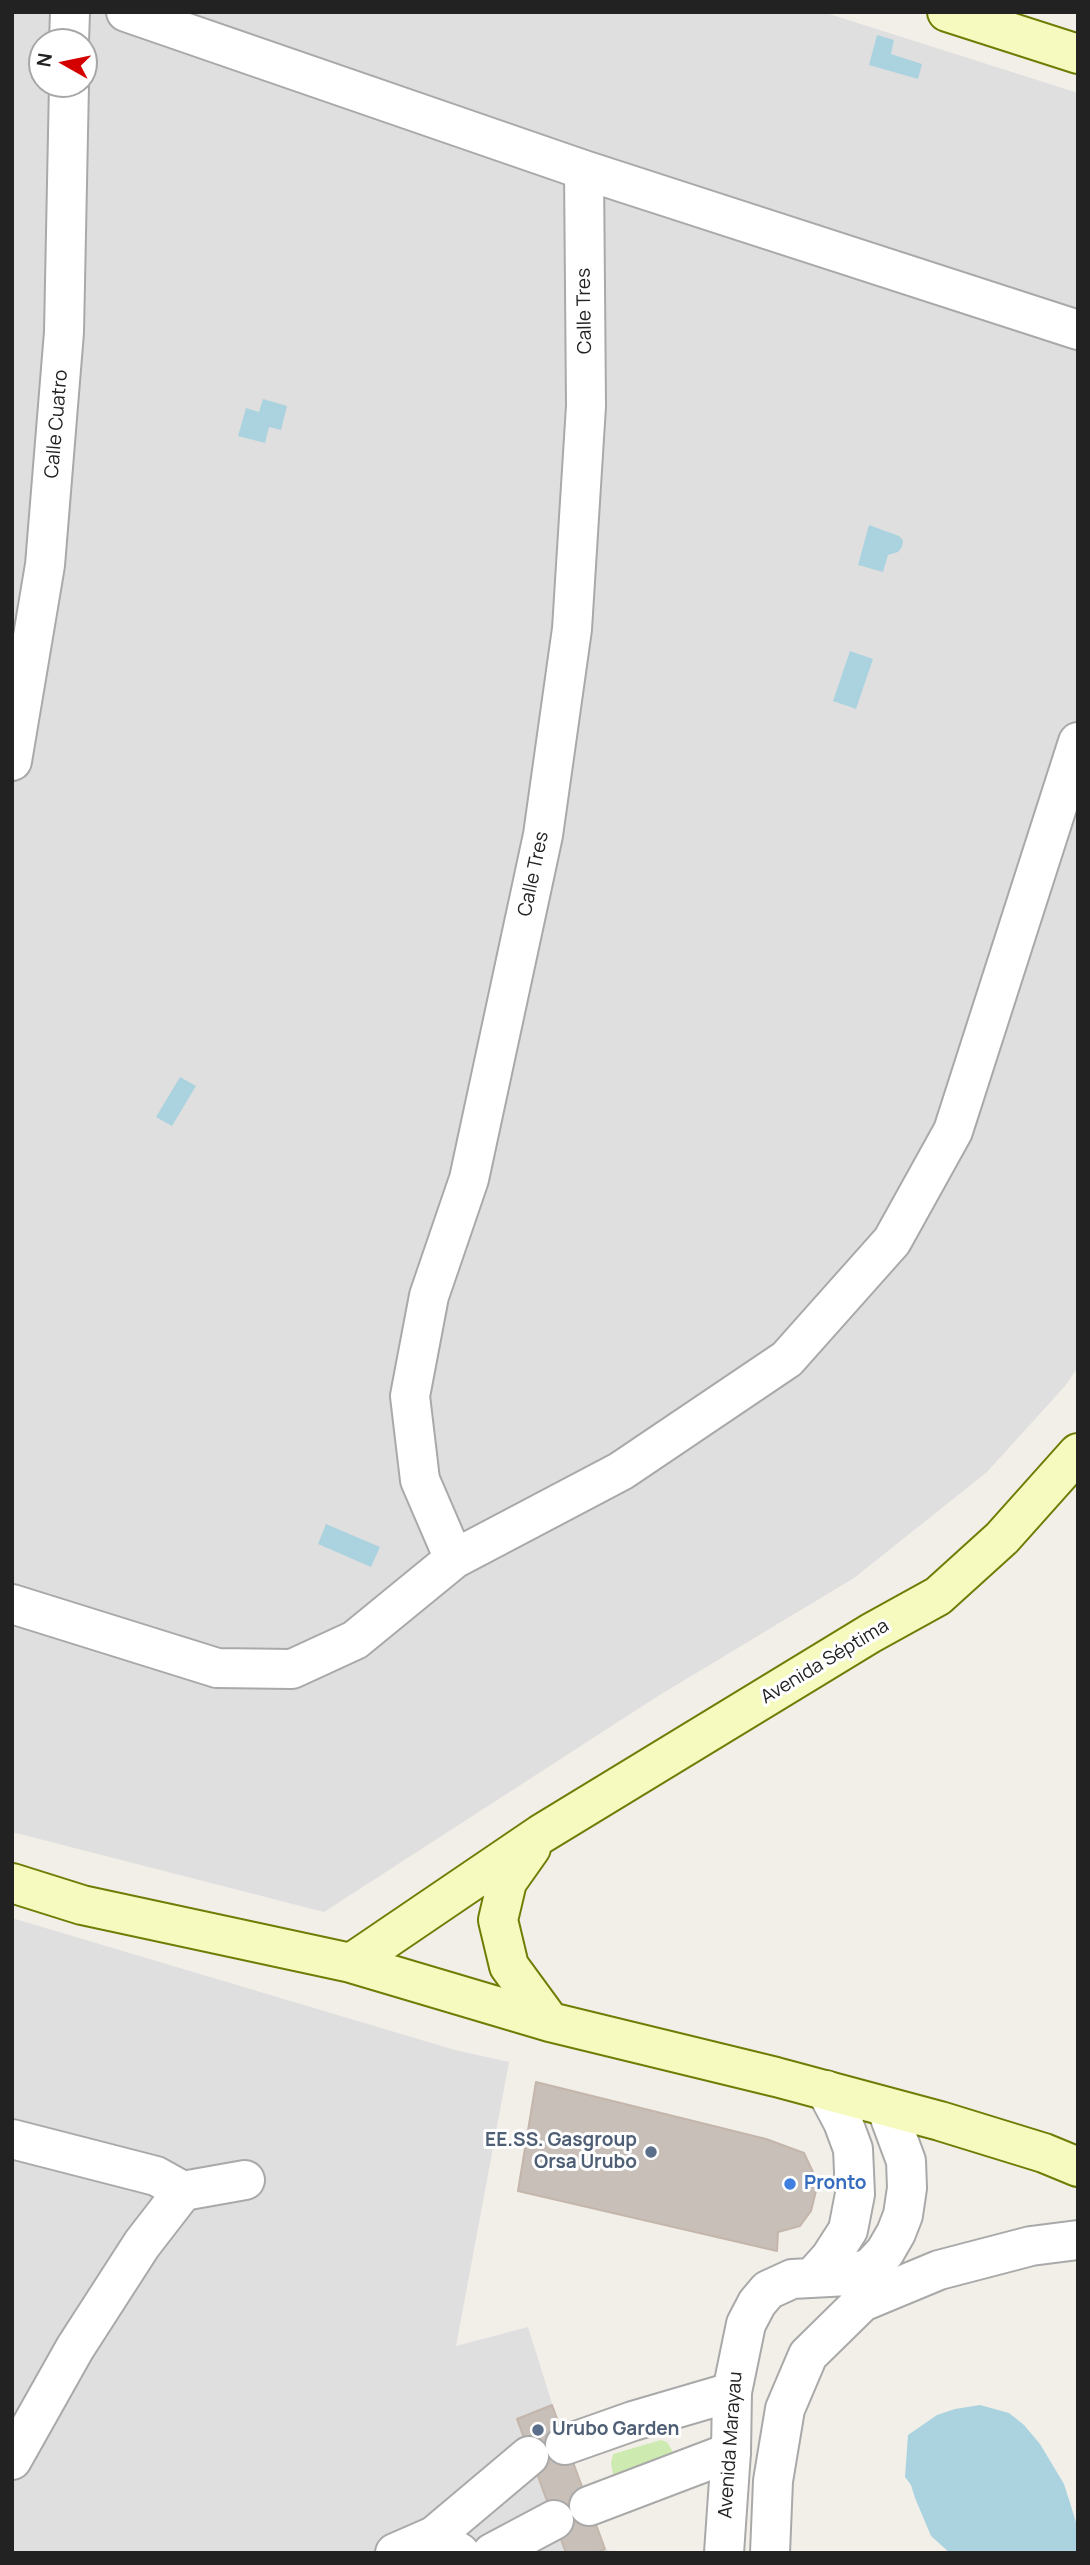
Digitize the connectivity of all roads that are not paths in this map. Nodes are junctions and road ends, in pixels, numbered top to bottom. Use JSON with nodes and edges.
{"nodes":[{"id":1,"x":126,"y":12,"type":"edge"},
{"id":2,"x":947,"y":12,"type":"edge"},
{"id":3,"x":1078,"y":54,"type":"edge"},
{"id":4,"x":69,"y":98,"type":"edge"},
{"id":5,"x":584,"y":170,"type":"junction"},
{"id":6,"x":1078,"y":330,"type":"edge"},
{"id":7,"x":1078,"y":742,"type":"edge"},
{"id":8,"x":12,"y":761,"type":"edge"},
{"id":9,"x":1078,"y":1453,"type":"edge"},
{"id":10,"x":454,"y":1559,"type":"junction"},
{"id":11,"x":12,"y":1604,"type":"edge"},
{"id":12,"x":541,"y":1834,"type":"junction"},
{"id":13,"x":12,"y":1882,"type":"edge"},
{"id":14,"x":351,"y":1963,"type":"junction"},
{"id":15,"x":550,"y":2022,"type":"junction"},
{"id":16,"x":826,"y":2090,"type":"junction"},
{"id":17,"x":886,"y":2107,"type":"junction"},
{"id":18,"x":12,"y":2139,"type":"edge"},
{"id":19,"x":1078,"y":2166,"type":"edge"},
{"id":20,"x":245,"y":2180,"type":"dead end"},
{"id":21,"x":183,"y":2191,"type":"junction"},
{"id":22,"x":1078,"y":2239,"type":"edge"},
{"id":23,"x":811,"y":2278,"type":"junction"},
{"id":24,"x":732,"y":2392,"type":"junction"},
{"id":25,"x":731,"y":2452,"type":"junction"},
{"id":26,"x":12,"y":2460,"type":"edge"},
{"id":27,"x":589,"y":2506,"type":"dead end"},
{"id":28,"x":554,"y":2519,"type":"dead end"},
{"id":29,"x":447,"y":2544,"type":"edge"},
{"id":30,"x":395,"y":2553,"type":"edge"},
{"id":31,"x":492,"y":2553,"type":"edge"},
{"id":32,"x":724,"y":2553,"type":"edge"},
{"id":33,"x":770,"y":2553,"type":"edge"}],
"edges":[{"from":1,"to":5,"type":"street"},
{"from":2,"to":3,"type":"main road"},
{"from":4,"to":8,"type":"street","name":"Calle Cuatro"},
{"from":5,"to":6,"type":"street"},
{"from":5,"to":10,"type":"street","name":"Calle Tres"},
{"from":7,"to":10,"type":"street"},
{"from":9,"to":12,"type":"main road","name":"Avenida Séptima"},
{"from":10,"to":11,"type":"street"},
{"from":12,"to":14,"type":"main road","name":"Avenida Séptima"},
{"from":12,"to":15,"type":"main road","name":"Avenida Séptima"},
{"from":13,"to":14,"type":"main road"},
{"from":14,"to":15,"type":"main road"},
{"from":15,"to":16,"type":"main road"},
{"from":16,"to":17,"type":"main road"},
{"from":16,"to":23,"type":"street"},
{"from":17,"to":19,"type":"main road"},
{"from":17,"to":23,"type":"street","name":"Avenida Marayau"},
{"from":18,"to":21,"type":"street"},
{"from":20,"to":21,"type":"street"},
{"from":21,"to":26,"type":"street"},
{"from":22,"to":33,"type":"street"},
{"from":23,"to":24,"type":"street","name":"Avenida Marayau"},
{"from":24,"to":25,"type":"street","name":"Avenida Marayau"},
{"from":24,"to":29,"type":"street"},
{"from":25,"to":27,"type":"street"},
{"from":25,"to":32,"type":"street","name":"Avenida Marayau"},
{"from":28,"to":31,"type":"street"},
{"from":29,"to":30,"type":"street"}]}
